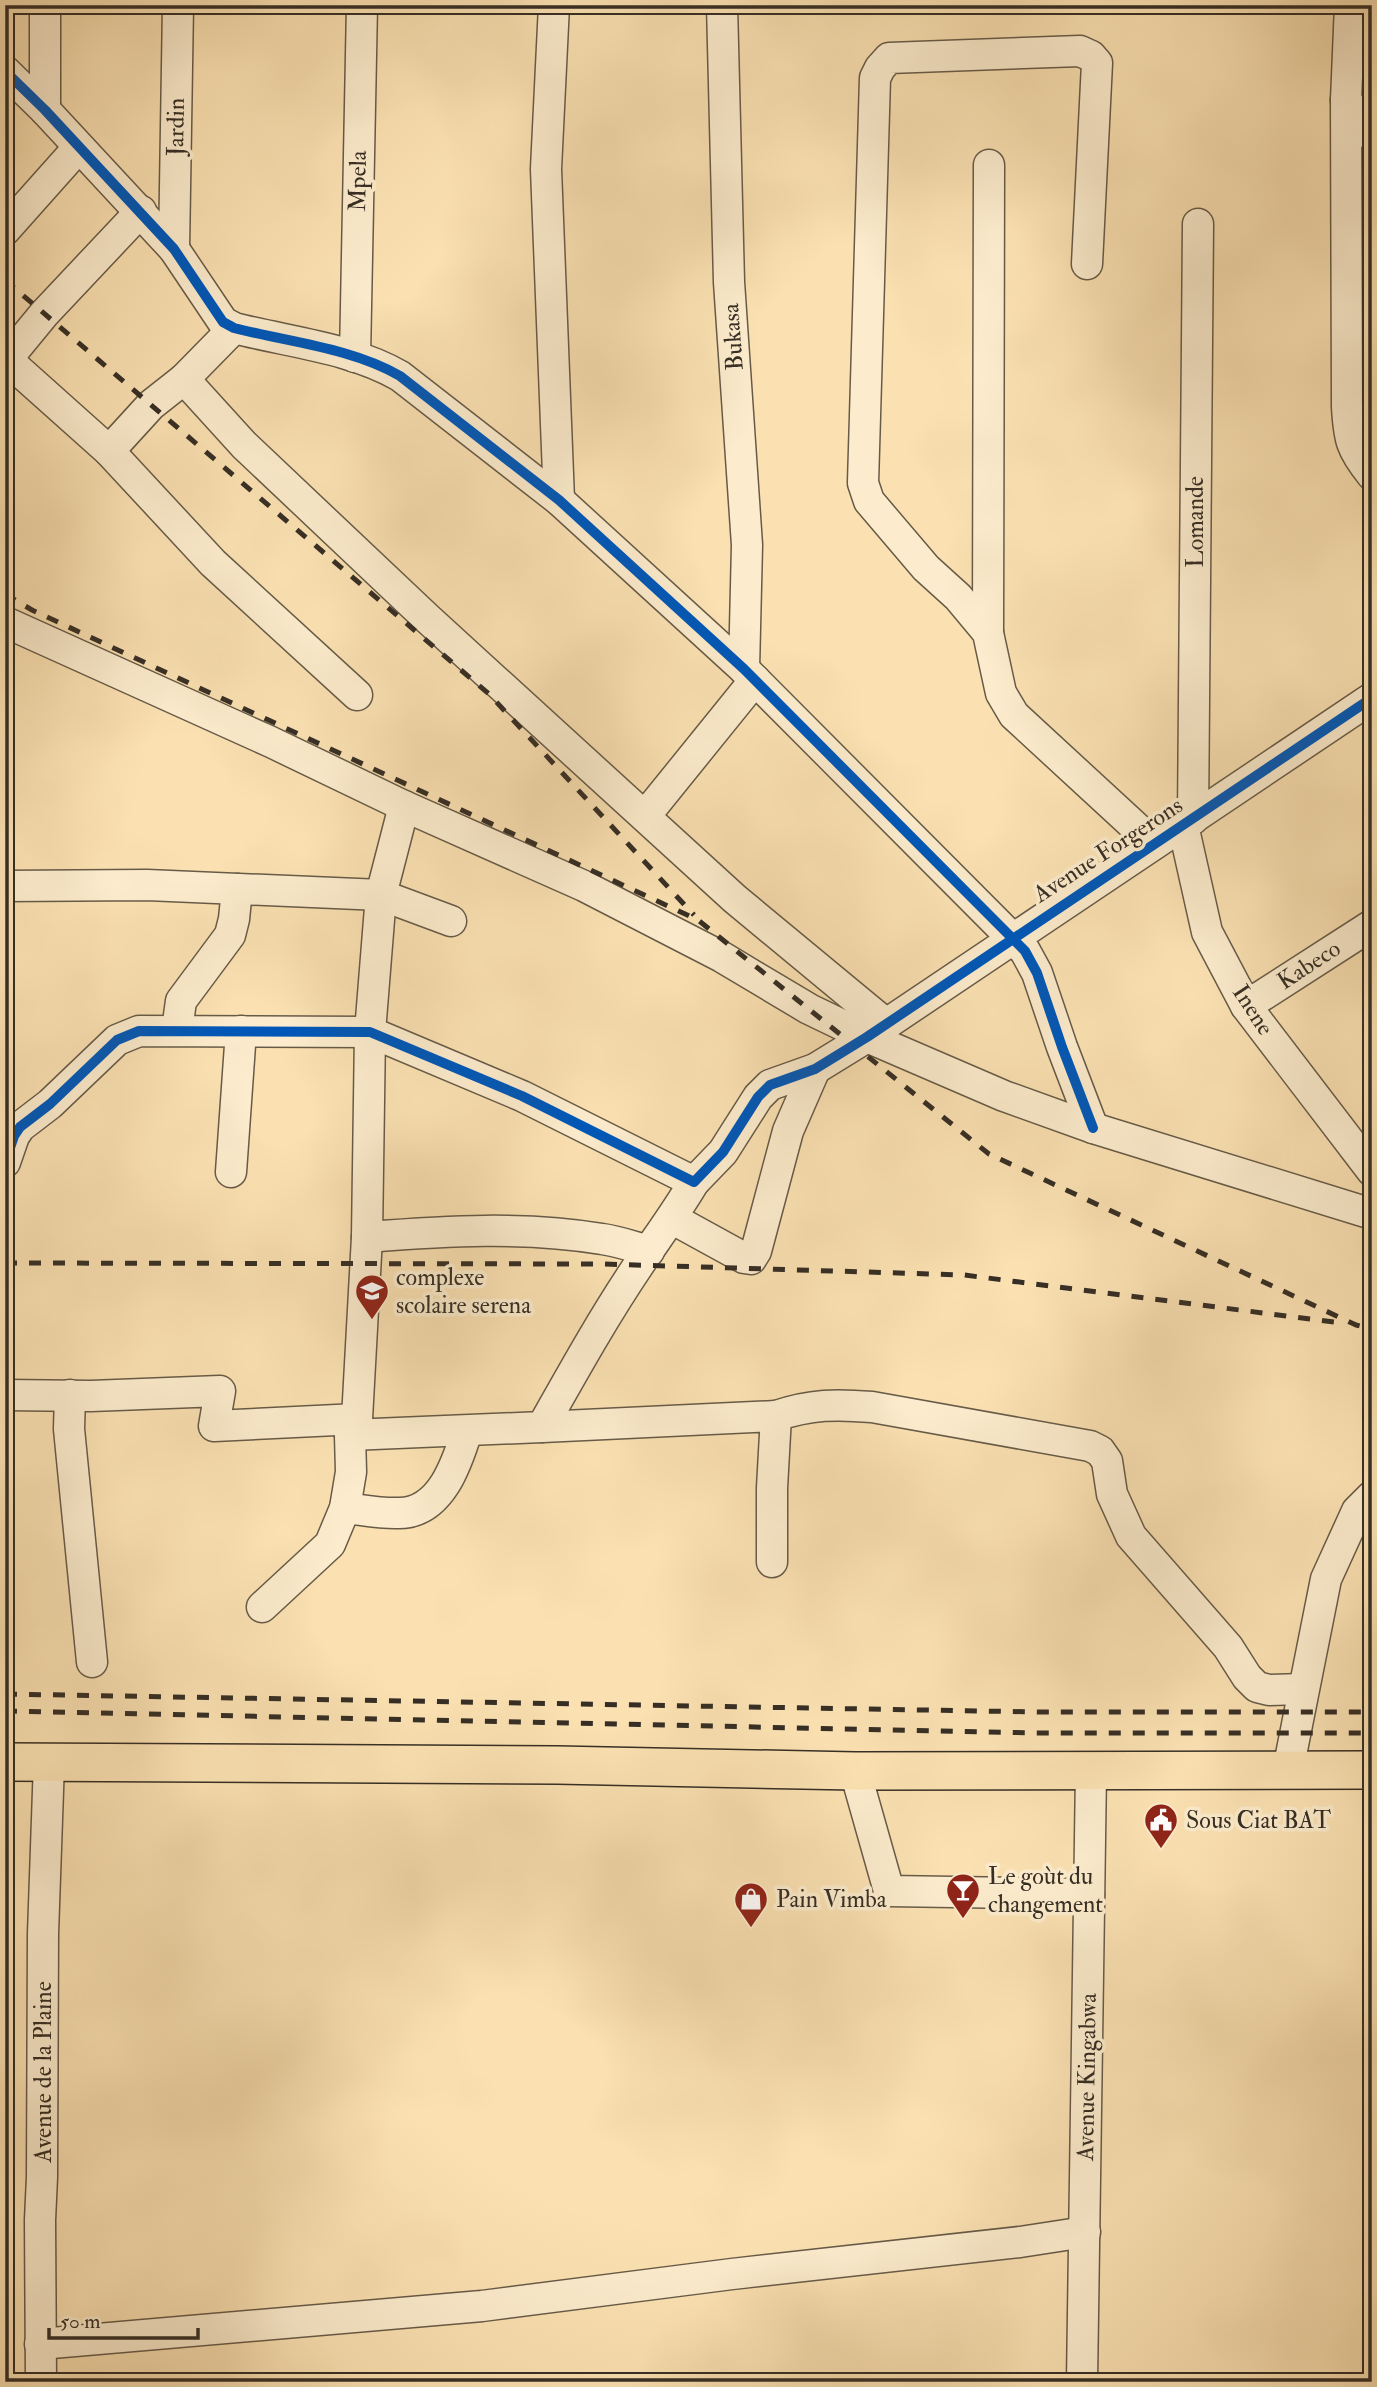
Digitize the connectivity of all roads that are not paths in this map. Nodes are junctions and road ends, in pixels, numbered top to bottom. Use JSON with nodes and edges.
{"nodes":[{"id":1,"x":45,"y":5,"type":"edge"},
{"id":2,"x":178,"y":5,"type":"edge"},
{"id":3,"x":362,"y":5,"type":"edge"},
{"id":4,"x":554,"y":5,"type":"edge"},
{"id":5,"x":722,"y":5,"type":"edge"},
{"id":6,"x":1350,"y":5,"type":"edge"},
{"id":7,"x":5,"y":71,"type":"edge"},
{"id":8,"x":1346,"y":100,"type":"junction"},
{"id":9,"x":45,"y":110,"type":"junction"},
{"id":10,"x":1372,"y":136,"type":"edge"},
{"id":11,"x":78,"y":148,"type":"junction"},
{"id":12,"x":989,"y":165,"type":"dead end"},
{"id":13,"x":141,"y":211,"type":"junction"},
{"id":14,"x":1198,"y":225,"type":"dead end"},
{"id":15,"x":5,"y":230,"type":"edge"},
{"id":16,"x":174,"y":249,"type":"junction"},
{"id":17,"x":1087,"y":264,"type":"dead end"},
{"id":18,"x":234,"y":328,"type":"junction"},
{"id":19,"x":355,"y":357,"type":"junction"},
{"id":20,"x":6,"y":358,"type":"edge"},
{"id":21,"x":184,"y":379,"type":"junction"},
{"id":22,"x":110,"y":451,"type":"junction"},
{"id":23,"x":1372,"y":475,"type":"edge"},
{"id":24,"x":559,"y":500,"type":"junction"},
{"id":25,"x":5,"y":621,"type":"edge"},
{"id":26,"x":988,"y":632,"type":"junction"},
{"id":27,"x":750,"y":675,"type":"junction"},
{"id":28,"x":357,"y":695,"type":"dead end"},
{"id":29,"x":1372,"y":698,"type":"edge"},
{"id":30,"x":404,"y":806,"type":"junction"},
{"id":31,"x":645,"y":816,"type":"junction"},
{"id":32,"x":1188,"y":822,"type":"junction"},
{"id":33,"x":1154,"y":844,"type":"junction"},
{"id":34,"x":5,"y":886,"type":"edge"},
{"id":35,"x":237,"y":889,"type":"junction"},
{"id":36,"x":381,"y":895,"type":"junction"},
{"id":37,"x":450,"y":921,"type":"dead end"},
{"id":38,"x":1372,"y":925,"type":"edge"},
{"id":39,"x":1012,"y":938,"type":"junction"},
{"id":40,"x":1246,"y":1006,"type":"junction"},
{"id":41,"x":177,"y":1030,"type":"junction"},
{"id":42,"x":876,"y":1030,"type":"junction"},
{"id":43,"x":241,"y":1031,"type":"junction"},
{"id":44,"x":370,"y":1032,"type":"junction"},
{"id":45,"x":815,"y":1069,"type":"junction"},
{"id":46,"x":1093,"y":1128,"type":"junction"},
{"id":47,"x":5,"y":1162,"type":"edge"},
{"id":48,"x":1372,"y":1171,"type":"edge"},
{"id":49,"x":231,"y":1172,"type":"dead end"},
{"id":50,"x":694,"y":1182,"type":"junction"},
{"id":51,"x":1372,"y":1214,"type":"edge"},
{"id":52,"x":673,"y":1219,"type":"junction"},
{"id":53,"x":367,"y":1237,"type":"junction"},
{"id":54,"x":649,"y":1251,"type":"junction"},
{"id":55,"x":5,"y":1395,"type":"edge"},
{"id":56,"x":70,"y":1395,"type":"junction"},
{"id":57,"x":776,"y":1416,"type":"junction"},
{"id":58,"x":354,"y":1427,"type":"junction"},
{"id":59,"x":542,"y":1427,"type":"junction"},
{"id":60,"x":467,"y":1431,"type":"junction"},
{"id":61,"x":1372,"y":1496,"type":"edge"},
{"id":62,"x":345,"y":1508,"type":"junction"},
{"id":63,"x":772,"y":1562,"type":"dead end"},
{"id":64,"x":262,"y":1607,"type":"dead end"},
{"id":65,"x":92,"y":1662,"type":"dead end"},
{"id":66,"x":1303,"y":1689,"type":"junction"},
{"id":67,"x":5,"y":1762,"type":"edge"},
{"id":68,"x":48,"y":1762,"type":"junction"},
{"id":69,"x":1372,"y":1769,"type":"edge"},
{"id":70,"x":1287,"y":1770,"type":"junction"},
{"id":71,"x":855,"y":1771,"type":"junction"},
{"id":72,"x":1091,"y":1771,"type":"junction"},
{"id":73,"x":1089,"y":1894,"type":"junction"},
{"id":74,"x":1085,"y":2232,"type":"junction"},
{"id":75,"x":40,"y":2344,"type":"junction"},
{"id":76,"x":41,"y":2382,"type":"edge"},
{"id":77,"x":1082,"y":2382,"type":"edge"}],
"edges":[{"from":1,"to":9,"type":"street"},
{"from":2,"to":16,"type":"street","name":"Jardin"},
{"from":3,"to":19,"type":"street","name":"Mpela"},
{"from":4,"to":24,"type":"street"},
{"from":5,"to":27,"type":"street","name":"Bukasa"},
{"from":6,"to":8,"type":"street"},
{"from":7,"to":9,"type":"street"},
{"from":8,"to":10,"type":"street"},
{"from":8,"to":23,"type":"street"},
{"from":9,"to":11,"type":"street"},
{"from":11,"to":13,"type":"street"},
{"from":11,"to":15,"type":"street"},
{"from":12,"to":26,"type":"street"},
{"from":13,"to":16,"type":"street"},
{"from":13,"to":20,"type":"street"},
{"from":14,"to":32,"type":"street","name":"Lomande"},
{"from":16,"to":18,"type":"street"},
{"from":17,"to":26,"type":"street"},
{"from":18,"to":19,"type":"street"},
{"from":18,"to":21,"type":"street"},
{"from":19,"to":24,"type":"street"},
{"from":20,"to":22,"type":"street"},
{"from":21,"to":22,"type":"street"},
{"from":21,"to":31,"type":"street"},
{"from":22,"to":28,"type":"street"},
{"from":24,"to":27,"type":"street"},
{"from":25,"to":30,"type":"street"},
{"from":26,"to":33,"type":"street"},
{"from":27,"to":31,"type":"street"},
{"from":27,"to":39,"type":"street"},
{"from":29,"to":32,"type":"street","name":"Avenue Forgerons"},
{"from":30,"to":36,"type":"street"},
{"from":30,"to":42,"type":"street"},
{"from":31,"to":42,"type":"street"},
{"from":32,"to":33,"type":"street","name":"Avenue Forgerons"},
{"from":32,"to":40,"type":"street","name":"Inene"},
{"from":33,"to":39,"type":"street","name":"Avenue Forgerons"},
{"from":34,"to":35,"type":"street"},
{"from":35,"to":36,"type":"street"},
{"from":35,"to":41,"type":"street"},
{"from":36,"to":37,"type":"street"},
{"from":36,"to":44,"type":"street"},
{"from":38,"to":40,"type":"street","name":"Kabeco"},
{"from":39,"to":42,"type":"street","name":"Avenue Forgerons"},
{"from":39,"to":46,"type":"street"},
{"from":40,"to":48,"type":"street","name":"Inene"},
{"from":41,"to":43,"type":"street"},
{"from":41,"to":47,"type":"street"},
{"from":42,"to":45,"type":"street","name":"Avenue Forgerons"},
{"from":42,"to":46,"type":"street"},
{"from":43,"to":44,"type":"street"},
{"from":43,"to":49,"type":"street"},
{"from":44,"to":50,"type":"street"},
{"from":44,"to":53,"type":"street"},
{"from":45,"to":50,"type":"street","name":"Avenue Forgerons"},
{"from":45,"to":52,"type":"street"},
{"from":46,"to":51,"type":"street"},
{"from":50,"to":52,"type":"street","name":"Avenue Forgerons"},
{"from":52,"to":54,"type":"street","name":"Avenue Forgerons"},
{"from":53,"to":54,"type":"street"},
{"from":53,"to":58,"type":"street"},
{"from":54,"to":59,"type":"street","name":"Avenue Forgerons"},
{"from":55,"to":56,"type":"street"},
{"from":56,"to":58,"type":"street"},
{"from":56,"to":65,"type":"street"},
{"from":57,"to":59,"type":"street"},
{"from":57,"to":63,"type":"street"},
{"from":57,"to":66,"type":"street"},
{"from":58,"to":60,"type":"street"},
{"from":58,"to":62,"type":"street"},
{"from":59,"to":60,"type":"street"},
{"from":60,"to":62,"type":"street"},
{"from":61,"to":66,"type":"street"},
{"from":62,"to":64,"type":"street"},
{"from":66,"to":70,"type":"street"},
{"from":67,"to":68,"type":"main road"},
{"from":68,"to":71,"type":"main road"},
{"from":68,"to":75,"type":"street","name":"Avenue de la Plaine"},
{"from":69,"to":70,"type":"main road"},
{"from":70,"to":72,"type":"main road"},
{"from":71,"to":72,"type":"main road"},
{"from":71,"to":73,"type":"street"},
{"from":72,"to":73,"type":"street","name":"Avenue Kingabwa"},
{"from":73,"to":74,"type":"street","name":"Avenue Kingabwa"},
{"from":74,"to":75,"type":"street"},
{"from":74,"to":77,"type":"street","name":"Avenue Kingabwa"},
{"from":75,"to":76,"type":"street","name":"Avenue de la Plaine"}]}
